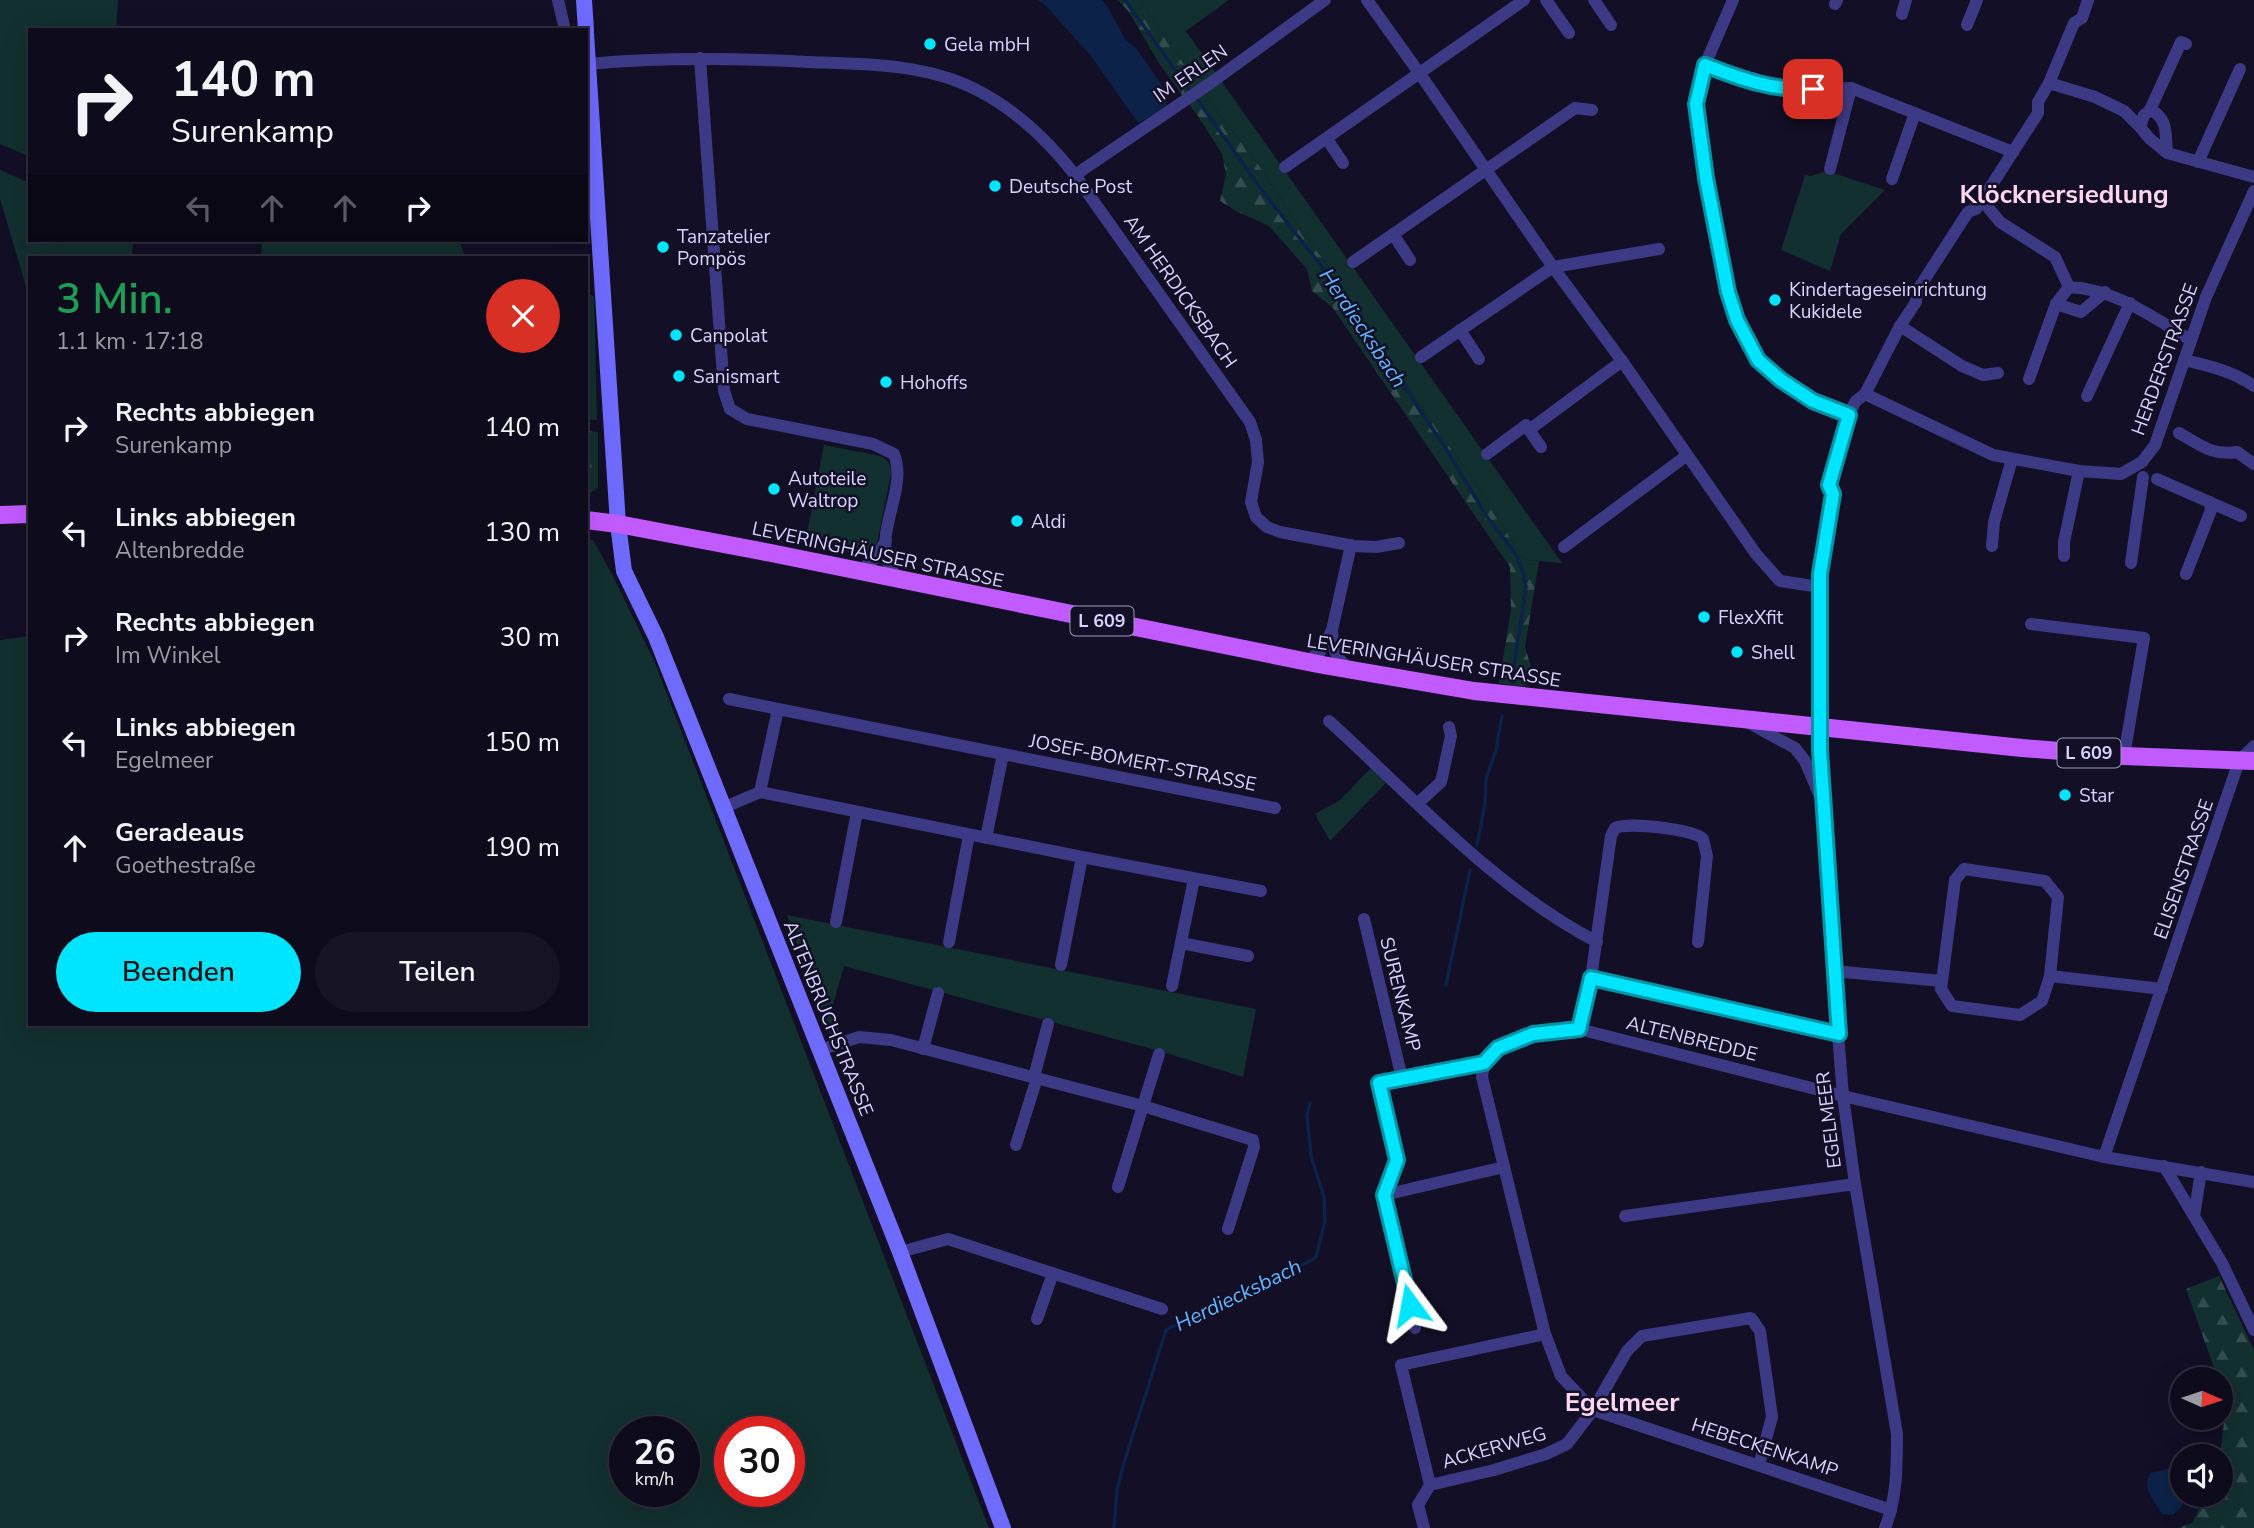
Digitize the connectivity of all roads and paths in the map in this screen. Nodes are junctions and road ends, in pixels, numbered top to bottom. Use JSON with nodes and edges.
{"nodes":[{"id":1,"x":558,"y":0,"type":"edge"},
{"id":2,"x":584,"y":0,"type":"edge"},
{"id":3,"x":1325,"y":0,"type":"edge"},
{"id":4,"x":1367,"y":0,"type":"edge"},
{"id":5,"x":1524,"y":0,"type":"edge"},
{"id":6,"x":1546,"y":0,"type":"edge"},
{"id":7,"x":1594,"y":0,"type":"edge"},
{"id":8,"x":1733,"y":0,"type":"edge"},
{"id":9,"x":1906,"y":0,"type":"edge"},
{"id":10,"x":1977,"y":0,"type":"edge"},
{"id":11,"x":2088,"y":0,"type":"edge"},
{"id":12,"x":1902,"y":14,"type":"dead end"},
{"id":13,"x":1611,"y":25,"type":"dead end"},
{"id":14,"x":1967,"y":26,"type":"dead end"},
{"id":15,"x":565,"y":28,"type":"edge"},
{"id":16,"x":586,"y":28,"type":"edge"},
{"id":17,"x":1569,"y":33,"type":"dead end"},
{"id":18,"x":2186,"y":44,"type":"dead end"},
{"id":19,"x":700,"y":58,"type":"junction"},
{"id":20,"x":588,"y":65,"type":"joint"},
{"id":21,"x":1705,"y":65,"type":"junction"},
{"id":22,"x":2240,"y":69,"type":"dead end"},
{"id":23,"x":1420,"y":74,"type":"junction"},
{"id":24,"x":2049,"y":83,"type":"junction"},
{"id":25,"x":1851,"y":88,"type":"junction"},
{"id":26,"x":1592,"y":110,"type":"dead end"},
{"id":27,"x":2150,"y":110,"type":"junction"},
{"id":28,"x":1916,"y":113,"type":"junction"},
{"id":29,"x":2140,"y":127,"type":"junction"},
{"id":30,"x":1326,"y":139,"type":"junction"},
{"id":31,"x":2013,"y":152,"type":"junction"},
{"id":32,"x":2167,"y":153,"type":"junction"},
{"id":33,"x":2198,"y":162,"type":"junction"},
{"id":34,"x":1343,"y":163,"type":"dead end"},
{"id":35,"x":1285,"y":167,"type":"dead end"},
{"id":36,"x":1830,"y":169,"type":"dead end"},
{"id":37,"x":1487,"y":170,"type":"junction"},
{"id":38,"x":1075,"y":175,"type":"junction"},
{"id":39,"x":2254,"y":177,"type":"edge"},
{"id":40,"x":1892,"y":179,"type":"dead end"},
{"id":41,"x":591,"y":185,"type":"edge"},
{"id":42,"x":2254,"y":191,"type":"edge"},
{"id":43,"x":1982,"y":200,"type":"junction"},
{"id":44,"x":1393,"y":234,"type":"junction"},
{"id":45,"x":1659,"y":249,"type":"dead end"},
{"id":46,"x":1410,"y":260,"type":"dead end"},
{"id":47,"x":1353,"y":262,"type":"dead end"},
{"id":48,"x":1553,"y":267,"type":"junction"},
{"id":49,"x":2069,"y":287,"type":"junction"},
{"id":50,"x":2105,"y":292,"type":"junction"},
{"id":51,"x":2130,"y":303,"type":"junction"},
{"id":52,"x":2056,"y":304,"type":"junction"},
{"id":53,"x":1900,"y":326,"type":"junction"},
{"id":54,"x":1460,"y":330,"type":"junction"},
{"id":55,"x":2191,"y":340,"type":"junction"},
{"id":56,"x":1421,"y":357,"type":"dead end"},
{"id":57,"x":1479,"y":359,"type":"dead end"},
{"id":58,"x":2184,"y":360,"type":"junction"},
{"id":59,"x":1622,"y":361,"type":"junction"},
{"id":60,"x":1998,"y":373,"type":"dead end"},
{"id":61,"x":2029,"y":379,"type":"dead end"},
{"id":62,"x":2254,"y":386,"type":"edge"},
{"id":63,"x":1865,"y":394,"type":"junction"},
{"id":64,"x":2087,"y":396,"type":"dead end"},
{"id":65,"x":1849,"y":415,"type":"junction"},
{"id":66,"x":1529,"y":430,"type":"junction"},
{"id":67,"x":2179,"y":433,"type":"dead end"},
{"id":68,"x":1541,"y":447,"type":"dead end"},
{"id":69,"x":1487,"y":454,"type":"dead end"},
{"id":70,"x":1686,"y":456,"type":"junction"},
{"id":71,"x":2012,"y":459,"type":"junction"},
{"id":72,"x":2254,"y":464,"type":"edge"},
{"id":73,"x":2079,"y":471,"type":"junction"},
{"id":74,"x":2143,"y":477,"type":"dead end"},
{"id":75,"x":2157,"y":479,"type":"dead end"},
{"id":76,"x":2210,"y":502,"type":"junction"},
{"id":77,"x":28,"y":514,"type":"edge"},
{"id":78,"x":0,"y":516,"type":"edge"},
{"id":79,"x":2241,"y":516,"type":"dead end"},
{"id":80,"x":588,"y":520,"type":"edge"},
{"id":81,"x":618,"y":524,"type":"junction"},
{"id":82,"x":886,"y":541,"type":"junction"},
{"id":83,"x":1399,"y":544,"type":"dead end"},
{"id":84,"x":1351,"y":545,"type":"junction"},
{"id":85,"x":1992,"y":546,"type":"dead end"},
{"id":86,"x":1564,"y":547,"type":"dead end"},
{"id":87,"x":2064,"y":556,"type":"dead end"},
{"id":88,"x":2131,"y":563,"type":"dead end"},
{"id":89,"x":860,"y":572,"type":"junction"},
{"id":90,"x":2186,"y":574,"type":"dead end"},
{"id":91,"x":898,"y":580,"type":"junction"},
{"id":92,"x":1820,"y":587,"type":"junction"},
{"id":93,"x":2031,"y":624,"type":"dead end"},
{"id":94,"x":1332,"y":630,"type":"junction"},
{"id":95,"x":1306,"y":662,"type":"junction"},
{"id":96,"x":1359,"y":672,"type":"junction"},
{"id":97,"x":729,"y":699,"type":"dead end"},
{"id":98,"x":778,"y":709,"type":"junction"},
{"id":99,"x":1329,"y":720,"type":"dead end"},
{"id":100,"x":1742,"y":720,"type":"junction"},
{"id":101,"x":1449,"y":727,"type":"dead end"},
{"id":102,"x":1821,"y":727,"type":"junction"},
{"id":103,"x":2254,"y":746,"type":"edge"},
{"id":104,"x":1003,"y":754,"type":"junction"},
{"id":105,"x":2124,"y":756,"type":"junction"},
{"id":106,"x":2247,"y":761,"type":"edge"},
{"id":107,"x":760,"y":792,"type":"junction"},
{"id":108,"x":1822,"y":800,"type":"junction"},
{"id":109,"x":1418,"y":803,"type":"junction"},
{"id":110,"x":1275,"y":807,"type":"dead end"},
{"id":111,"x":723,"y":808,"type":"junction"},
{"id":112,"x":857,"y":812,"type":"junction"},
{"id":113,"x":969,"y":835,"type":"junction"},
{"id":114,"x":986,"y":838,"type":"junction"},
{"id":115,"x":1082,"y":857,"type":"junction"},
{"id":116,"x":1194,"y":880,"type":"junction"},
{"id":117,"x":1261,"y":891,"type":"dead end"},
{"id":118,"x":1364,"y":919,"type":"dead end"},
{"id":119,"x":836,"y":922,"type":"dead end"},
{"id":120,"x":949,"y":942,"type":"dead end"},
{"id":121,"x":1597,"y":942,"type":"junction"},
{"id":122,"x":1698,"y":942,"type":"dead end"},
{"id":123,"x":1181,"y":943,"type":"junction"},
{"id":124,"x":1248,"y":956,"type":"dead end"},
{"id":125,"x":1061,"y":965,"type":"dead end"},
{"id":126,"x":1833,"y":971,"type":"junction"},
{"id":127,"x":2050,"y":975,"type":"junction"},
{"id":128,"x":1591,"y":978,"type":"junction"},
{"id":129,"x":1942,"y":981,"type":"junction"},
{"id":130,"x":1172,"y":986,"type":"dead end"},
{"id":131,"x":2162,"y":989,"type":"junction"},
{"id":132,"x":938,"y":993,"type":"dead end"},
{"id":133,"x":1048,"y":1024,"type":"dead end"},
{"id":134,"x":1579,"y":1029,"type":"junction"},
{"id":135,"x":1839,"y":1034,"type":"junction"},
{"id":136,"x":820,"y":1049,"type":"junction"},
{"id":137,"x":923,"y":1049,"type":"junction"},
{"id":138,"x":1159,"y":1054,"type":"dead end"},
{"id":139,"x":1484,"y":1063,"type":"junction"},
{"id":140,"x":1035,"y":1077,"type":"junction"},
{"id":141,"x":1402,"y":1078,"type":"junction"},
{"id":142,"x":1843,"y":1096,"type":"junction"},
{"id":143,"x":1143,"y":1107,"type":"junction"},
{"id":144,"x":1016,"y":1145,"type":"dead end"},
{"id":145,"x":2104,"y":1157,"type":"junction"},
{"id":146,"x":2164,"y":1166,"type":"junction"},
{"id":147,"x":1504,"y":1167,"type":"junction"},
{"id":148,"x":2201,"y":1172,"type":"junction"},
{"id":149,"x":2254,"y":1182,"type":"edge"},
{"id":150,"x":1855,"y":1184,"type":"junction"},
{"id":151,"x":1118,"y":1187,"type":"dead end"},
{"id":152,"x":1384,"y":1195,"type":"junction"},
{"id":153,"x":1625,"y":1216,"type":"dead end"},
{"id":154,"x":2194,"y":1216,"type":"junction"},
{"id":155,"x":1228,"y":1229,"type":"dead end"},
{"id":156,"x":900,"y":1252,"type":"junction"},
{"id":157,"x":1053,"y":1273,"type":"junction"},
{"id":158,"x":1162,"y":1309,"type":"dead end"},
{"id":159,"x":1037,"y":1319,"type":"dead end"},
{"id":160,"x":1415,"y":1328,"type":"dead end"},
{"id":161,"x":2254,"y":1330,"type":"edge"},
{"id":162,"x":1545,"y":1334,"type":"junction"},
{"id":163,"x":1593,"y":1410,"type":"junction"},
{"id":164,"x":1759,"y":1465,"type":"junction"},
{"id":165,"x":1430,"y":1485,"type":"junction"},
{"id":166,"x":1891,"y":1510,"type":"junction"},
{"id":167,"x":1003,"y":1528,"type":"edge"},
{"id":168,"x":1424,"y":1528,"type":"edge"},
{"id":169,"x":1885,"y":1528,"type":"edge"}],
"edges":[{"from":1,"to":15,"type":"street"},
{"from":2,"to":16,"type":"street","name":"ALTENBRUCHSTRASSE"},
{"from":3,"to":38,"type":"street","name":"IM ERLEN"},
{"from":4,"to":23,"type":"street"},
{"from":5,"to":23,"type":"street"},
{"from":6,"to":17,"type":"street"},
{"from":7,"to":13,"type":"street"},
{"from":8,"to":21,"type":"street"},
{"from":9,"to":12,"type":"street"},
{"from":10,"to":14,"type":"street"},
{"from":11,"to":24,"type":"street"},
{"from":18,"to":27,"type":"street"},
{"from":19,"to":20,"type":"street","name":"AM HERDICKSBACH"},
{"from":19,"to":38,"type":"street","name":"AM HERDICKSBACH"},
{"from":19,"to":82,"type":"street"},
{"from":20,"to":41,"type":"street","name":"ALTENBRUCHSTRASSE"},
{"from":21,"to":25,"type":"street"},
{"from":21,"to":65,"type":"street"},
{"from":22,"to":33,"type":"street"},
{"from":23,"to":30,"type":"street"},
{"from":23,"to":37,"type":"street"},
{"from":24,"to":29,"type":"street"},
{"from":24,"to":31,"type":"street"},
{"from":25,"to":28,"type":"street"},
{"from":25,"to":36,"type":"street"},
{"from":26,"to":37,"type":"street"},
{"from":27,"to":29,"type":"street"},
{"from":27,"to":32,"type":"street"},
{"from":28,"to":31,"type":"street"},
{"from":28,"to":40,"type":"street"},
{"from":29,"to":32,"type":"street"},
{"from":30,"to":34,"type":"street"},
{"from":30,"to":35,"type":"street"},
{"from":31,"to":43,"type":"street"},
{"from":32,"to":33,"type":"street"},
{"from":33,"to":39,"type":"street"},
{"from":37,"to":44,"type":"street"},
{"from":37,"to":48,"type":"street"},
{"from":38,"to":84,"type":"street","name":"AM HERDICKSBACH"},
{"from":41,"to":81,"type":"street","name":"ALTENBRUCHSTRASSE"},
{"from":42,"to":55,"type":"street","name":"HERDERSTRASSE"},
{"from":43,"to":49,"type":"street"},
{"from":43,"to":53,"type":"street"},
{"from":44,"to":46,"type":"street"},
{"from":44,"to":47,"type":"street"},
{"from":45,"to":48,"type":"street"},
{"from":48,"to":54,"type":"street"},
{"from":48,"to":59,"type":"street"},
{"from":49,"to":50,"type":"street"},
{"from":49,"to":52,"type":"street"},
{"from":50,"to":51,"type":"street"},
{"from":50,"to":52,"type":"street"},
{"from":51,"to":55,"type":"street"},
{"from":51,"to":64,"type":"street"},
{"from":52,"to":61,"type":"street"},
{"from":53,"to":60,"type":"street"},
{"from":53,"to":63,"type":"street"},
{"from":54,"to":56,"type":"street"},
{"from":54,"to":57,"type":"street"},
{"from":55,"to":58,"type":"street","name":"HERDERSTRASSE"},
{"from":58,"to":62,"type":"street"},
{"from":58,"to":73,"type":"street","name":"HERDERSTRASSE"},
{"from":59,"to":66,"type":"street"},
{"from":59,"to":70,"type":"street"},
{"from":63,"to":65,"type":"street"},
{"from":63,"to":71,"type":"street","name":"HERDERSTRASSE"},
{"from":65,"to":92,"type":"street","name":"EGELMEER"},
{"from":66,"to":68,"type":"street"},
{"from":66,"to":69,"type":"street"},
{"from":67,"to":72,"type":"street"},
{"from":70,"to":86,"type":"street"},
{"from":70,"to":92,"type":"street"},
{"from":71,"to":73,"type":"street","name":"HERDERSTRASSE"},
{"from":71,"to":85,"type":"street"},
{"from":73,"to":87,"type":"street"},
{"from":74,"to":88,"type":"street"},
{"from":75,"to":76,"type":"street"},
{"from":76,"to":79,"type":"street"},
{"from":76,"to":90,"type":"street"},
{"from":77,"to":78,"type":"main road"},
{"from":80,"to":81,"type":"main road","number":"L 609"},
{"from":81,"to":89,"type":"main road","name":"LEVERINGHÄUSER STRASSE","number":"L 609"},
{"from":81,"to":111,"type":"street","name":"ALTENBRUCHSTRASSE"},
{"from":82,"to":89,"type":"street"},
{"from":82,"to":91,"type":"street"},
{"from":83,"to":84,"type":"street","name":"AM HERDICKSBACH"},
{"from":84,"to":94,"type":"street"},
{"from":89,"to":91,"type":"main road","name":"LEVERINGHÄUSER STRASSE","number":"L 609"},
{"from":91,"to":95,"type":"main road","name":"LEVERINGHÄUSER STRASSE","number":"L 609"},
{"from":92,"to":102,"type":"street","name":"EGELMEER"},
{"from":93,"to":105,"type":"street"},
{"from":94,"to":95,"type":"street"},
{"from":94,"to":96,"type":"street"},
{"from":95,"to":96,"type":"main road","name":"LEVERINGHÄUSER STRASSE","number":"L 609"},
{"from":96,"to":100,"type":"main road","name":"LEVERINGHÄUSER STRASSE","number":"L 609"},
{"from":97,"to":98,"type":"street","name":"JOSEF-BOMERT-STRASSE"},
{"from":98,"to":104,"type":"street","name":"JOSEF-BOMERT-STRASSE"},
{"from":98,"to":107,"type":"street"},
{"from":99,"to":109,"type":"street"},
{"from":100,"to":102,"type":"main road","name":"LEVERINGHÄUSER STRASSE","number":"L 609"},
{"from":100,"to":108,"type":"street","name":"EGELMEER"},
{"from":101,"to":109,"type":"street"},
{"from":102,"to":105,"type":"main road","name":"LEVERINGHÄUSER STRASSE","number":"L 609"},
{"from":102,"to":108,"type":"street","name":"EGELMEER"},
{"from":103,"to":106,"type":"street"},
{"from":104,"to":110,"type":"street","name":"JOSEF-BOMERT-STRASSE"},
{"from":104,"to":114,"type":"street","name":"JOSEF-BOMERT-STRASSE"},
{"from":105,"to":106,"type":"main road","name":"LEVERINGHÄUSER STRASSE","number":"L 609"},
{"from":106,"to":131,"type":"street","name":"ELISENSTRASSE"},
{"from":107,"to":111,"type":"street"},
{"from":107,"to":112,"type":"street"},
{"from":108,"to":126,"type":"street","name":"EGELMEER"},
{"from":109,"to":121,"type":"street"},
{"from":111,"to":136,"type":"street","name":"ALTENBRUCHSTRASSE"},
{"from":112,"to":113,"type":"street"},
{"from":112,"to":119,"type":"street"},
{"from":113,"to":114,"type":"street"},
{"from":113,"to":120,"type":"street"},
{"from":114,"to":115,"type":"street"},
{"from":115,"to":116,"type":"street"},
{"from":115,"to":125,"type":"street"},
{"from":116,"to":117,"type":"street"},
{"from":116,"to":123,"type":"street"},
{"from":118,"to":141,"type":"street","name":"SURENKAMP"},
{"from":121,"to":122,"type":"street"},
{"from":121,"to":128,"type":"street"},
{"from":123,"to":124,"type":"street"},
{"from":123,"to":130,"type":"street"},
{"from":126,"to":129,"type":"street"},
{"from":126,"to":135,"type":"street","name":"EGELMEER"},
{"from":127,"to":129,"type":"street"},
{"from":127,"to":129,"type":"street"},
{"from":127,"to":131,"type":"street"},
{"from":128,"to":134,"type":"street"},
{"from":128,"to":135,"type":"street"},
{"from":131,"to":145,"type":"street","name":"ELISENSTRASSE"},
{"from":132,"to":137,"type":"street"},
{"from":133,"to":140,"type":"street"},
{"from":134,"to":139,"type":"street","name":"SURENKAMP"},
{"from":134,"to":142,"type":"street","name":"ALTENBREDDE"},
{"from":135,"to":142,"type":"street","name":"EGELMEER"},
{"from":136,"to":137,"type":"street"},
{"from":136,"to":156,"type":"street","name":"ALTENBRUCHSTRASSE"},
{"from":137,"to":140,"type":"street"},
{"from":138,"to":143,"type":"street"},
{"from":139,"to":141,"type":"street","name":"SURENKAMP"},
{"from":139,"to":147,"type":"street","name":"HEBECKENKAMP"},
{"from":140,"to":143,"type":"street"},
{"from":140,"to":144,"type":"street"},
{"from":141,"to":152,"type":"street","name":"SURENKAMP"},
{"from":142,"to":145,"type":"street","name":"ALTENBREDDE"},
{"from":142,"to":150,"type":"street","name":"EGELMEER"},
{"from":143,"to":151,"type":"street"},
{"from":143,"to":155,"type":"street"},
{"from":145,"to":146,"type":"street","name":"ALTENBREDDE"},
{"from":146,"to":148,"type":"street","name":"ALTENBREDDE"},
{"from":146,"to":154,"type":"street"},
{"from":147,"to":152,"type":"street"},
{"from":147,"to":162,"type":"street","name":"HEBECKENKAMP"},
{"from":148,"to":149,"type":"street","name":"ALTENBREDDE"},
{"from":148,"to":154,"type":"street"},
{"from":150,"to":153,"type":"street","name":"EGELMEER"},
{"from":150,"to":166,"type":"street","name":"EGELMEER"},
{"from":152,"to":160,"type":"street"},
{"from":154,"to":161,"type":"street"},
{"from":156,"to":157,"type":"street"},
{"from":156,"to":167,"type":"street","name":"ALTENBRUCHSTRASSE"},
{"from":157,"to":158,"type":"street"},
{"from":157,"to":159,"type":"street"},
{"from":162,"to":163,"type":"street","name":"HEBECKENKAMP"},
{"from":162,"to":165,"type":"street","name":"ACKERWEG"},
{"from":163,"to":164,"type":"street","name":"HEBECKENKAMP"},
{"from":163,"to":164,"type":"street","name":"ACKERWEG"},
{"from":163,"to":165,"type":"street","name":"ACKERWEG"},
{"from":164,"to":166,"type":"street","name":"HEBECKENKAMP"},
{"from":165,"to":168,"type":"street","name":"ACKERWEG"},
{"from":166,"to":169,"type":"street","name":"EGELMEER"}]}
